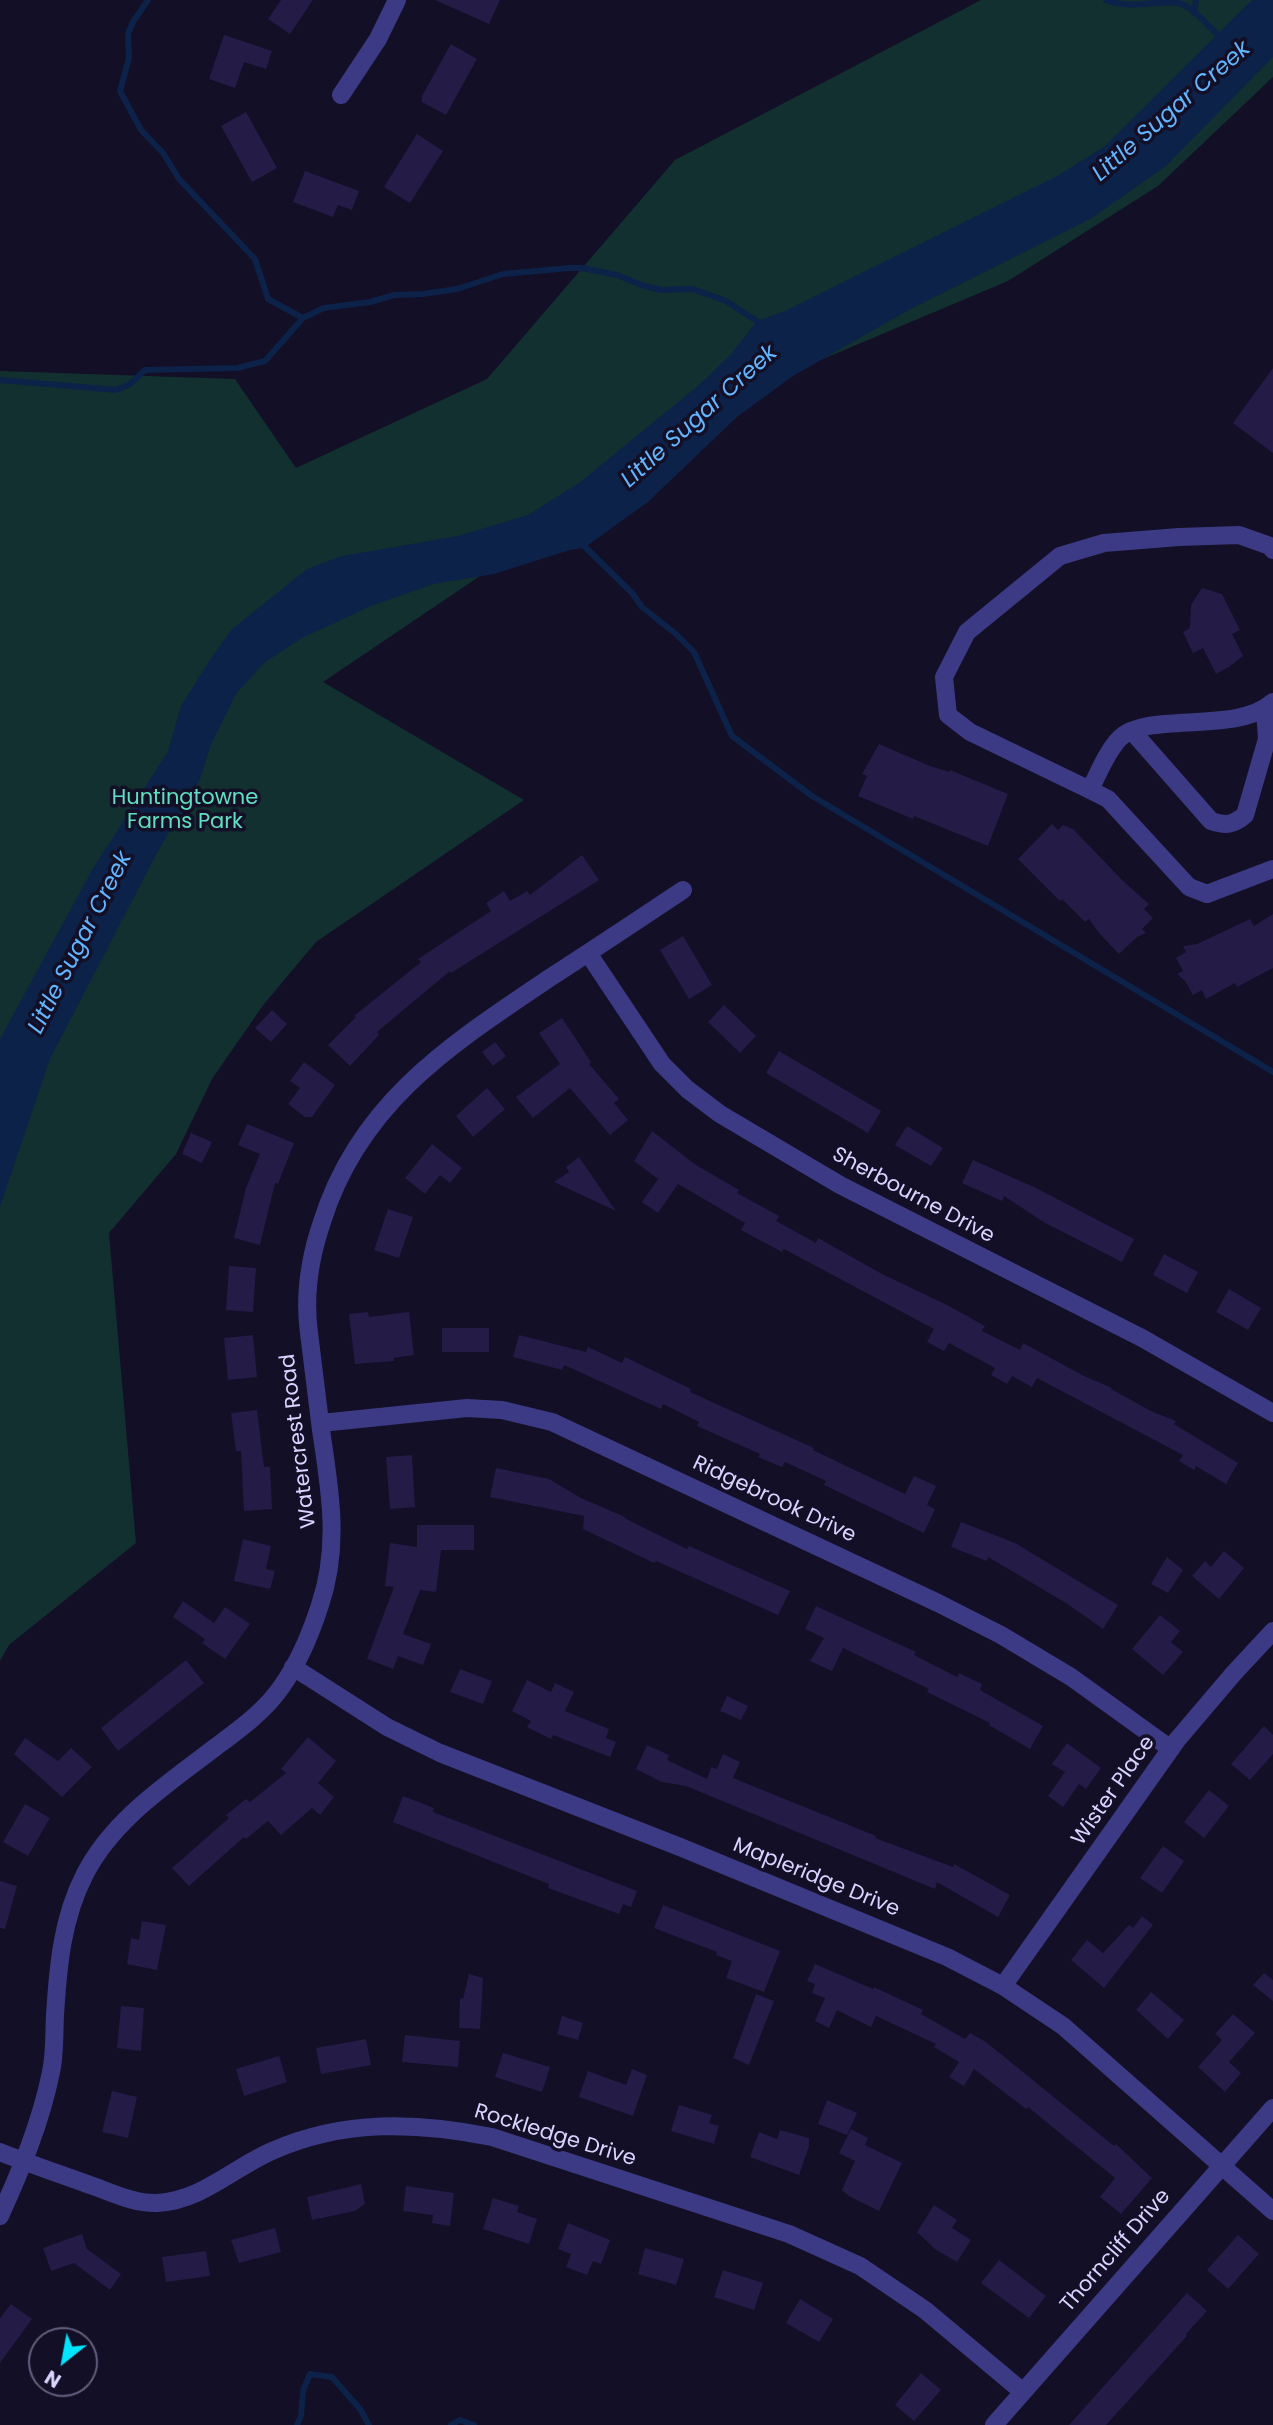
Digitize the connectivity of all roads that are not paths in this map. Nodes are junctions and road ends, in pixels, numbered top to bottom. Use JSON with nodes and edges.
{"nodes":[{"id":1,"x":397,"y":0,"type":"edge"},
{"id":2,"x":341,"y":95,"type":"dead end"},
{"id":3,"x":1272,"y":546,"type":"edge"},
{"id":4,"x":1269,"y":706,"type":"edge"},
{"id":5,"x":1132,"y":731,"type":"junction"},
{"id":6,"x":1090,"y":790,"type":"junction"},
{"id":7,"x":1273,"y":869,"type":"edge"},
{"id":8,"x":683,"y":890,"type":"dead end"},
{"id":9,"x":588,"y":953,"type":"junction"},
{"id":10,"x":1273,"y":1413,"type":"edge"},
{"id":11,"x":320,"y":1423,"type":"junction"},
{"id":12,"x":1273,"y":1631,"type":"edge"},
{"id":13,"x":293,"y":1667,"type":"junction"},
{"id":14,"x":1171,"y":1749,"type":"junction"},
{"id":15,"x":1003,"y":1986,"type":"junction"},
{"id":16,"x":1273,"y":2108,"type":"edge"},
{"id":17,"x":0,"y":2152,"type":"edge"},
{"id":18,"x":25,"y":2162,"type":"junction"},
{"id":19,"x":1222,"y":2165,"type":"junction"},
{"id":20,"x":1273,"y":2211,"type":"edge"},
{"id":21,"x":0,"y":2216,"type":"edge"},
{"id":22,"x":1023,"y":2392,"type":"junction"},
{"id":23,"x":994,"y":2425,"type":"edge"}],
"edges":[{"from":1,"to":2,"type":"street"},
{"from":3,"to":6,"type":"street"},
{"from":4,"to":5,"type":"street"},
{"from":4,"to":5,"type":"street"},
{"from":5,"to":6,"type":"street"},
{"from":6,"to":7,"type":"street"},
{"from":8,"to":9,"type":"street","name":"Watercrest Road"},
{"from":9,"to":10,"type":"street","name":"Sherbourne Drive"},
{"from":9,"to":11,"type":"street","name":"Watercrest Road"},
{"from":11,"to":13,"type":"street","name":"Watercrest Road"},
{"from":11,"to":14,"type":"street","name":"Ridgebrook Drive"},
{"from":12,"to":14,"type":"street","name":"Wister Place"},
{"from":13,"to":15,"type":"street","name":"Mapleridge Drive"},
{"from":13,"to":18,"type":"street","name":"Watercrest Road"},
{"from":14,"to":15,"type":"street","name":"Wister Place"},
{"from":15,"to":19,"type":"street","name":"Mapleridge Drive"},
{"from":16,"to":19,"type":"street","name":"Thorncliff Drive"},
{"from":17,"to":18,"type":"street","name":"Rockledge Drive"},
{"from":18,"to":21,"type":"street","name":"Watercrest Road"},
{"from":18,"to":22,"type":"street","name":"Rockledge Drive"},
{"from":19,"to":20,"type":"street","name":"Mapleridge Drive"},
{"from":19,"to":22,"type":"street","name":"Thorncliff Drive"},
{"from":22,"to":23,"type":"street","name":"Thorncliff Drive"}]}
